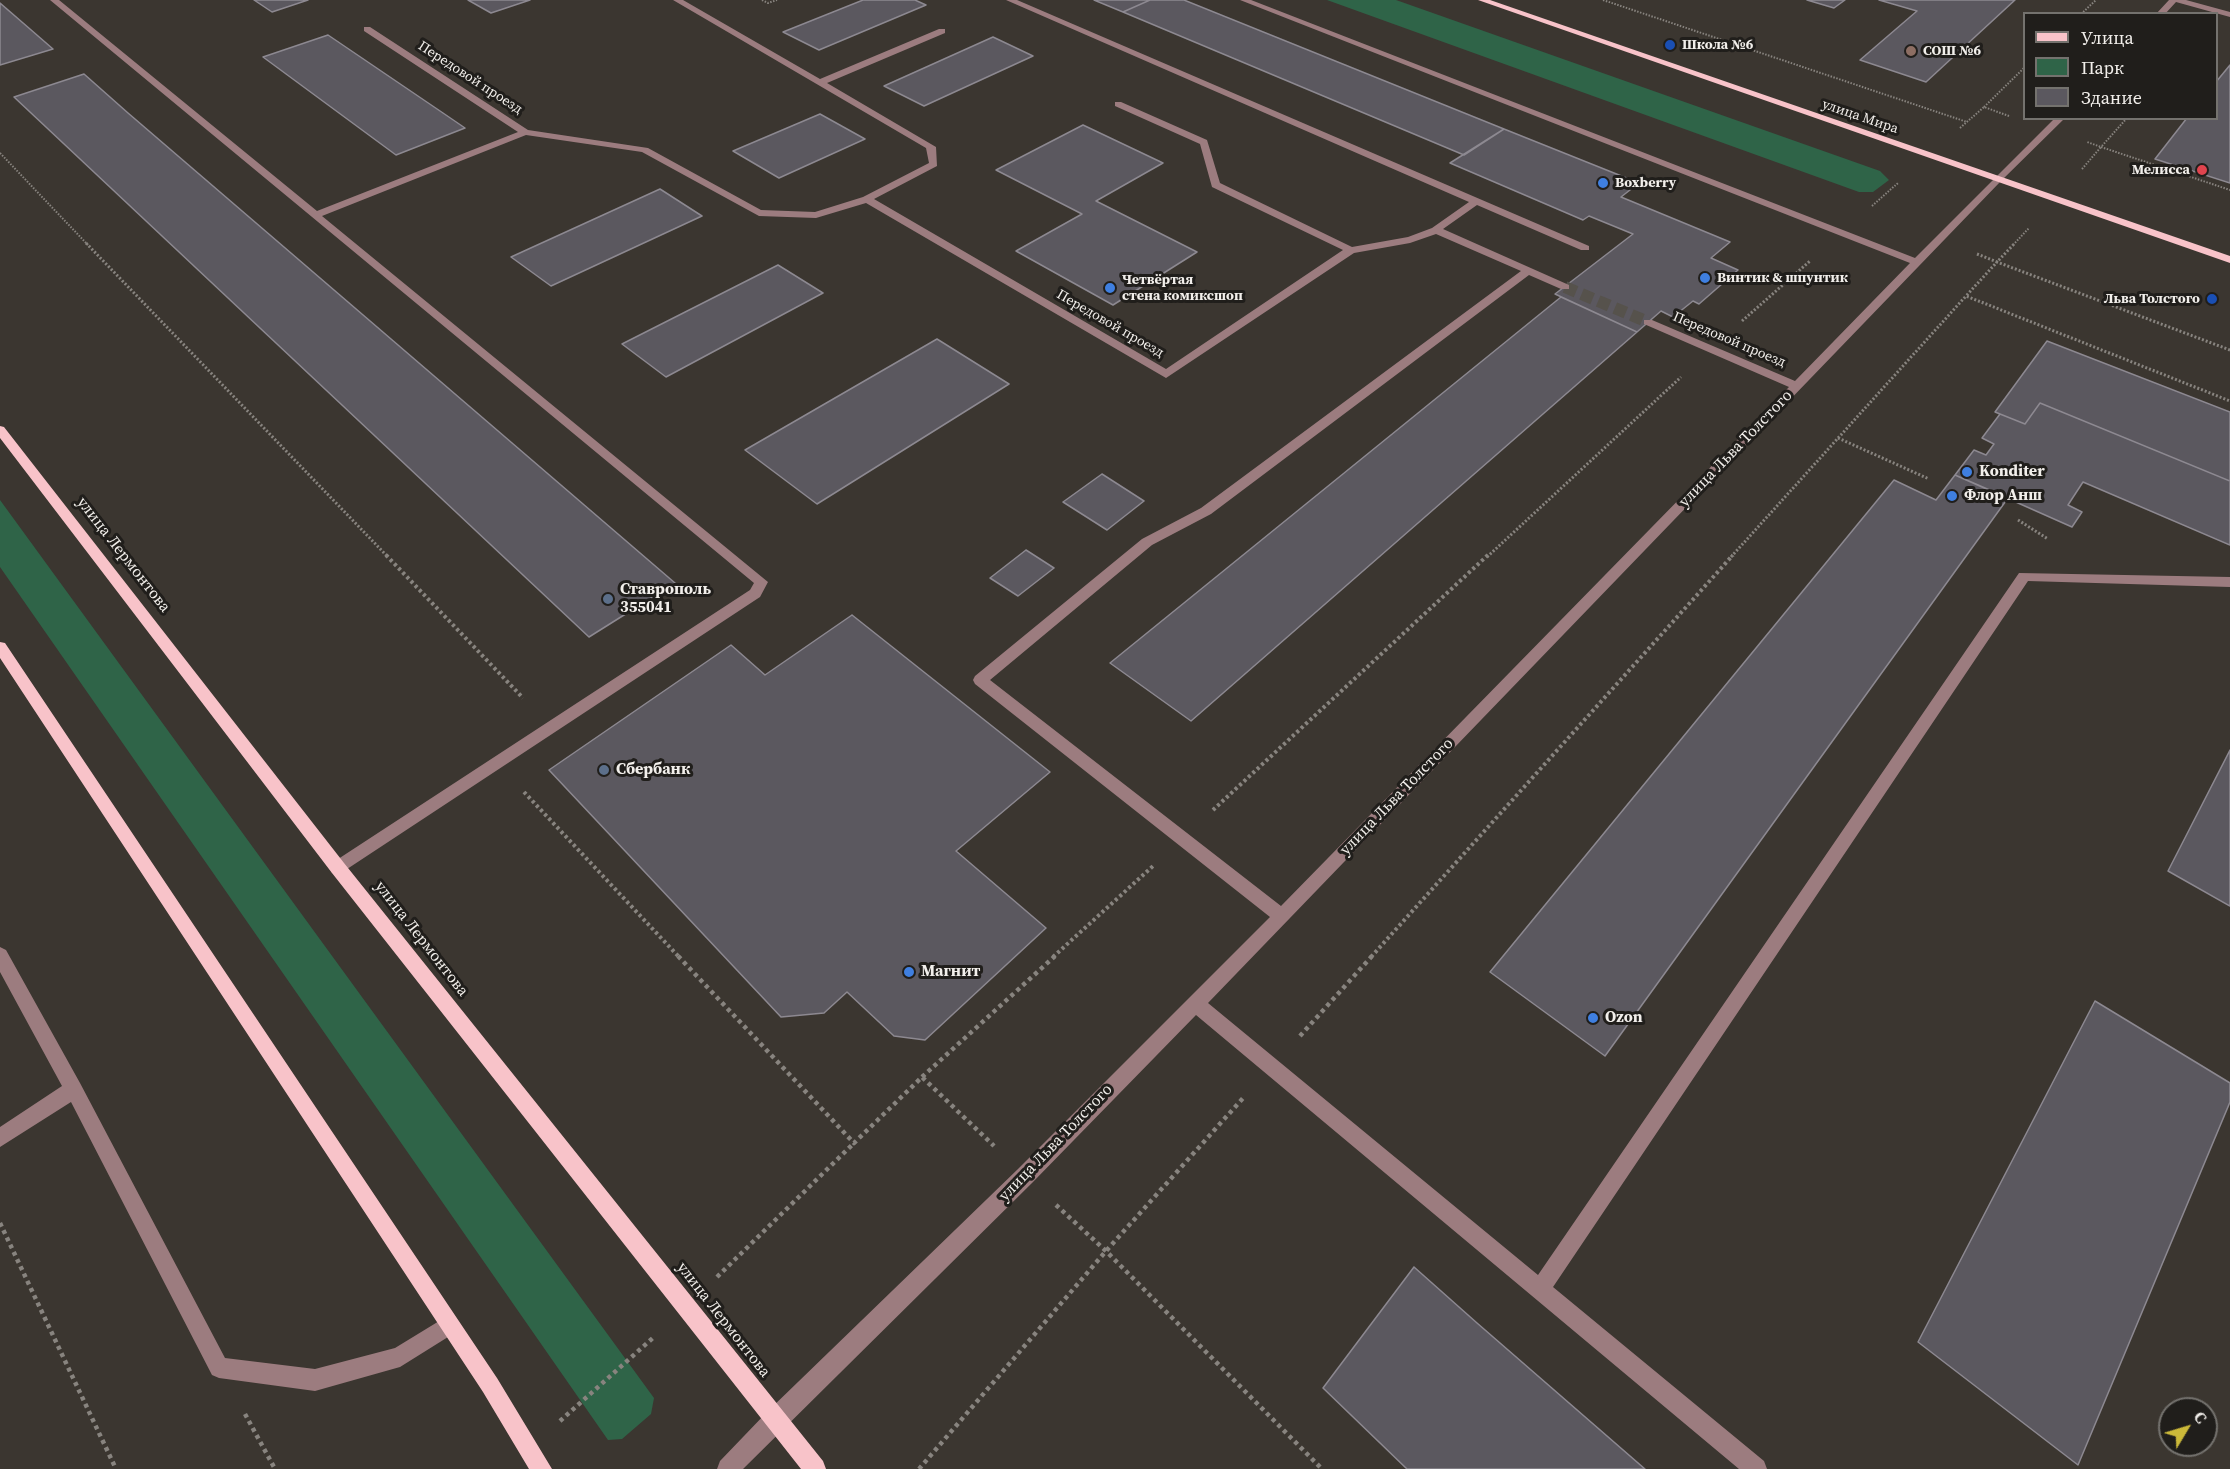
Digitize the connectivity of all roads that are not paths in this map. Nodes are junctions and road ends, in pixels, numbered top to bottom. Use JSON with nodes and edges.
{"nodes":[{"id":1,"x":54,"y":0,"type":"edge"},
{"id":2,"x":677,"y":0,"type":"edge"},
{"id":3,"x":1010,"y":0,"type":"edge"},
{"id":4,"x":1244,"y":0,"type":"edge"},
{"id":5,"x":1482,"y":0,"type":"edge"},
{"id":6,"x":2175,"y":0,"type":"edge"},
{"id":7,"x":2162,"y":12,"type":"edge"},
{"id":8,"x":2230,"y":15,"type":"edge"},
{"id":9,"x":367,"y":29,"type":"dead end"},
{"id":10,"x":942,"y":31,"type":"dead end"},
{"id":11,"x":819,"y":83,"type":"junction"},
{"id":12,"x":1118,"y":104,"type":"dead end"},
{"id":13,"x":2059,"y":120,"type":"edge"},
{"id":14,"x":525,"y":132,"type":"junction"},
{"id":15,"x":1997,"y":180,"type":"junction"},
{"id":16,"x":867,"y":199,"type":"junction"},
{"id":17,"x":1476,"y":201,"type":"junction"},
{"id":18,"x":315,"y":215,"type":"junction"},
{"id":19,"x":1436,"y":230,"type":"junction"},
{"id":20,"x":1586,"y":248,"type":"dead end"},
{"id":21,"x":1350,"y":250,"type":"junction"},
{"id":22,"x":2230,"y":260,"type":"edge"},
{"id":23,"x":1918,"y":262,"type":"junction"},
{"id":24,"x":1528,"y":271,"type":"junction"},
{"id":25,"x":1565,"y":287,"type":"tunnel mouth"},
{"id":26,"x":1648,"y":322,"type":"tunnel mouth"},
{"id":27,"x":1797,"y":386,"type":"junction"},
{"id":28,"x":0,"y":430,"type":"edge"},
{"id":29,"x":2230,"y":582,"type":"edge"},
{"id":30,"x":0,"y":647,"type":"edge"},
{"id":31,"x":338,"y":868,"type":"junction"},
{"id":32,"x":1282,"y":916,"type":"junction"},
{"id":33,"x":0,"y":955,"type":"edge"},
{"id":34,"x":1195,"y":1003,"type":"junction"},
{"id":35,"x":74,"y":1089,"type":"junction"},
{"id":36,"x":0,"y":1138,"type":"edge"},
{"id":37,"x":1540,"y":1288,"type":"junction"},
{"id":38,"x":449,"y":1325,"type":"junction"},
{"id":39,"x":775,"y":1420,"type":"junction"},
{"id":40,"x":541,"y":1469,"type":"edge"},
{"id":41,"x":728,"y":1469,"type":"edge"},
{"id":42,"x":815,"y":1469,"type":"edge"},
{"id":43,"x":1756,"y":1469,"type":"edge"}],
"edges":[{"from":1,"to":18,"type":"street"},
{"from":2,"to":11,"type":"street","name":"Передовой проезд"},
{"from":3,"to":17,"type":"street"},
{"from":4,"to":23,"type":"street"},
{"from":5,"to":15,"type":"main road","name":"улица Мира"},
{"from":6,"to":7,"type":"street"},
{"from":6,"to":8,"type":"street"},
{"from":9,"to":14,"type":"street","name":"Передовой проезд"},
{"from":10,"to":11,"type":"street"},
{"from":11,"to":16,"type":"street","name":"Передовой проезд"},
{"from":12,"to":21,"type":"street"},
{"from":13,"to":15,"type":"street","name":"улица Льва Толстого"},
{"from":14,"to":16,"type":"street","name":"Передовой проезд"},
{"from":14,"to":18,"type":"street"},
{"from":15,"to":22,"type":"main road","name":"улица Мира"},
{"from":15,"to":23,"type":"street","name":"улица Льва Толстого"},
{"from":16,"to":21,"type":"street","name":"Передовой проезд"},
{"from":17,"to":19,"type":"street","name":"Передовой проезд"},
{"from":17,"to":20,"type":"street"},
{"from":18,"to":31,"type":"street"},
{"from":19,"to":21,"type":"street","name":"Передовой проезд"},
{"from":19,"to":24,"type":"street"},
{"from":23,"to":27,"type":"street","name":"улица Льва Толстого"},
{"from":24,"to":25,"type":"street"},
{"from":24,"to":32,"type":"street"},
{"from":26,"to":27,"type":"street","name":"Передовой проезд"},
{"from":27,"to":32,"type":"street","name":"улица Льва Толстого"},
{"from":28,"to":31,"type":"main road","name":"улица Лермонтова"},
{"from":29,"to":37,"type":"street"},
{"from":30,"to":38,"type":"main road"},
{"from":31,"to":39,"type":"main road","name":"улица Лермонтова"},
{"from":32,"to":34,"type":"street","name":"улица Льва Толстого"},
{"from":33,"to":35,"type":"street"},
{"from":34,"to":37,"type":"street"},
{"from":34,"to":39,"type":"street","name":"улица Льва Толстого"},
{"from":35,"to":36,"type":"street"},
{"from":35,"to":38,"type":"street"},
{"from":37,"to":43,"type":"street"},
{"from":38,"to":40,"type":"main road"},
{"from":39,"to":41,"type":"street","name":"улица Льва Толстого"},
{"from":39,"to":42,"type":"main road","name":"улица Лермонтова"}]}
